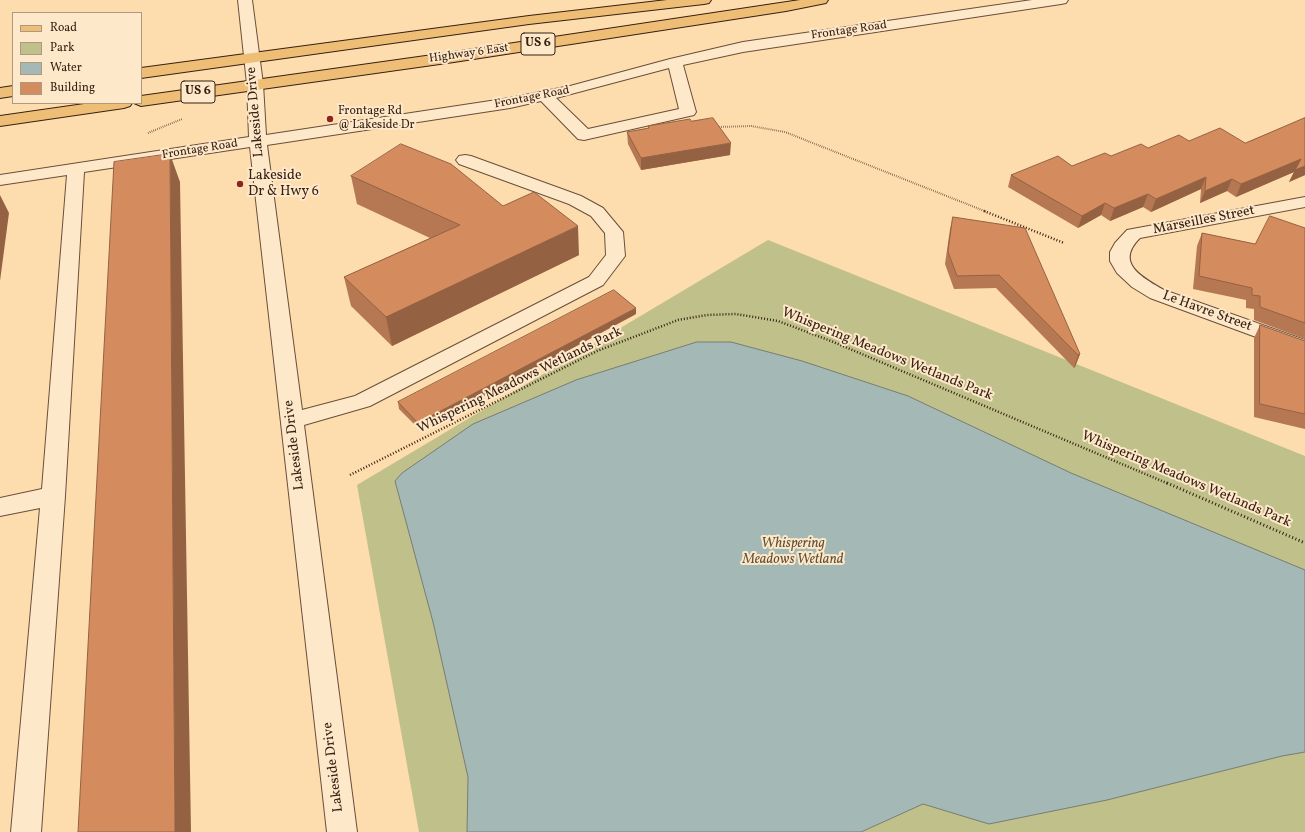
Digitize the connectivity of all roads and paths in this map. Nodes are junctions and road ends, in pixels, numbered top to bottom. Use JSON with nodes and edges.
{"nodes":[{"id":1,"x":245,"y":0,"type":"edge"},
{"id":2,"x":704,"y":0,"type":"edge"},
{"id":3,"x":821,"y":0,"type":"edge"},
{"id":4,"x":1061,"y":0,"type":"edge"},
{"id":5,"x":251,"y":58,"type":"junction"},
{"id":6,"x":675,"y":62,"type":"junction"},
{"id":7,"x":142,"y":73,"type":"edge"},
{"id":8,"x":254,"y":84,"type":"junction"},
{"id":9,"x":12,"y":91,"type":"edge"},
{"id":10,"x":0,"y":93,"type":"edge"},
{"id":11,"x":545,"y":96,"type":"junction"},
{"id":12,"x":142,"y":101,"type":"edge"},
{"id":13,"x":117,"y":104,"type":"edge"},
{"id":14,"x":0,"y":121,"type":"edge"},
{"id":15,"x":717,"y":127,"type":"edge"},
{"id":16,"x":258,"y":141,"type":"junction"},
{"id":17,"x":465,"y":160,"type":"dead end"},
{"id":18,"x":76,"y":169,"type":"junction"},
{"id":19,"x":0,"y":180,"type":"edge"},
{"id":20,"x":1304,"y":203,"type":"edge"},
{"id":21,"x":1064,"y":243,"type":"dead end"},
{"id":22,"x":1120,"y":260,"type":"joint"},
{"id":23,"x":1305,"y":348,"type":"edge"},
{"id":24,"x":292,"y":421,"type":"junction"},
{"id":25,"x":350,"y":475,"type":"dead end"},
{"id":26,"x":53,"y":496,"type":"junction"},
{"id":27,"x":0,"y":507,"type":"edge"},
{"id":28,"x":1305,"y":543,"type":"edge"},
{"id":29,"x":26,"y":832,"type":"edge"},
{"id":30,"x":342,"y":832,"type":"edge"}],
"edges":[{"from":1,"to":5,"type":"street","name":"Lakeside Drive"},
{"from":2,"to":5,"type":"main road","name":"Highway 6 East","number":"US 6"},
{"from":3,"to":8,"type":"main road","name":"Highway 6 East","number":"US 6"},
{"from":4,"to":6,"type":"street","name":"Frontage Road"},
{"from":5,"to":7,"type":"main road","name":"Highway 6 East","number":"US 6"},
{"from":5,"to":8,"type":"street","name":"Lakeside Drive"},
{"from":6,"to":11,"type":"street","name":"Frontage Road"},
{"from":6,"to":11,"type":"street"},
{"from":8,"to":12,"type":"main road","name":"Highway 6 East","number":"US 6"},
{"from":8,"to":16,"type":"street","name":"Lakeside Drive"},
{"from":9,"to":10,"type":"main road"},
{"from":11,"to":16,"type":"street","name":"Frontage Road"},
{"from":13,"to":14,"type":"main road"},
{"from":15,"to":21,"type":"path"},
{"from":16,"to":18,"type":"street","name":"Frontage Road"},
{"from":16,"to":24,"type":"street","name":"Lakeside Drive"},
{"from":17,"to":24,"type":"street"},
{"from":18,"to":19,"type":"street","name":"Frontage Road"},
{"from":18,"to":26,"type":"street"},
{"from":20,"to":22,"type":"street","name":"Marseilles Street"},
{"from":22,"to":23,"type":"street","name":"Le Havre Street"},
{"from":24,"to":30,"type":"street","name":"Lakeside Drive"},
{"from":25,"to":28,"type":"path","name":"Whispering Meadows Wetlands Park"},
{"from":26,"to":27,"type":"street"},
{"from":26,"to":29,"type":"street"}]}
